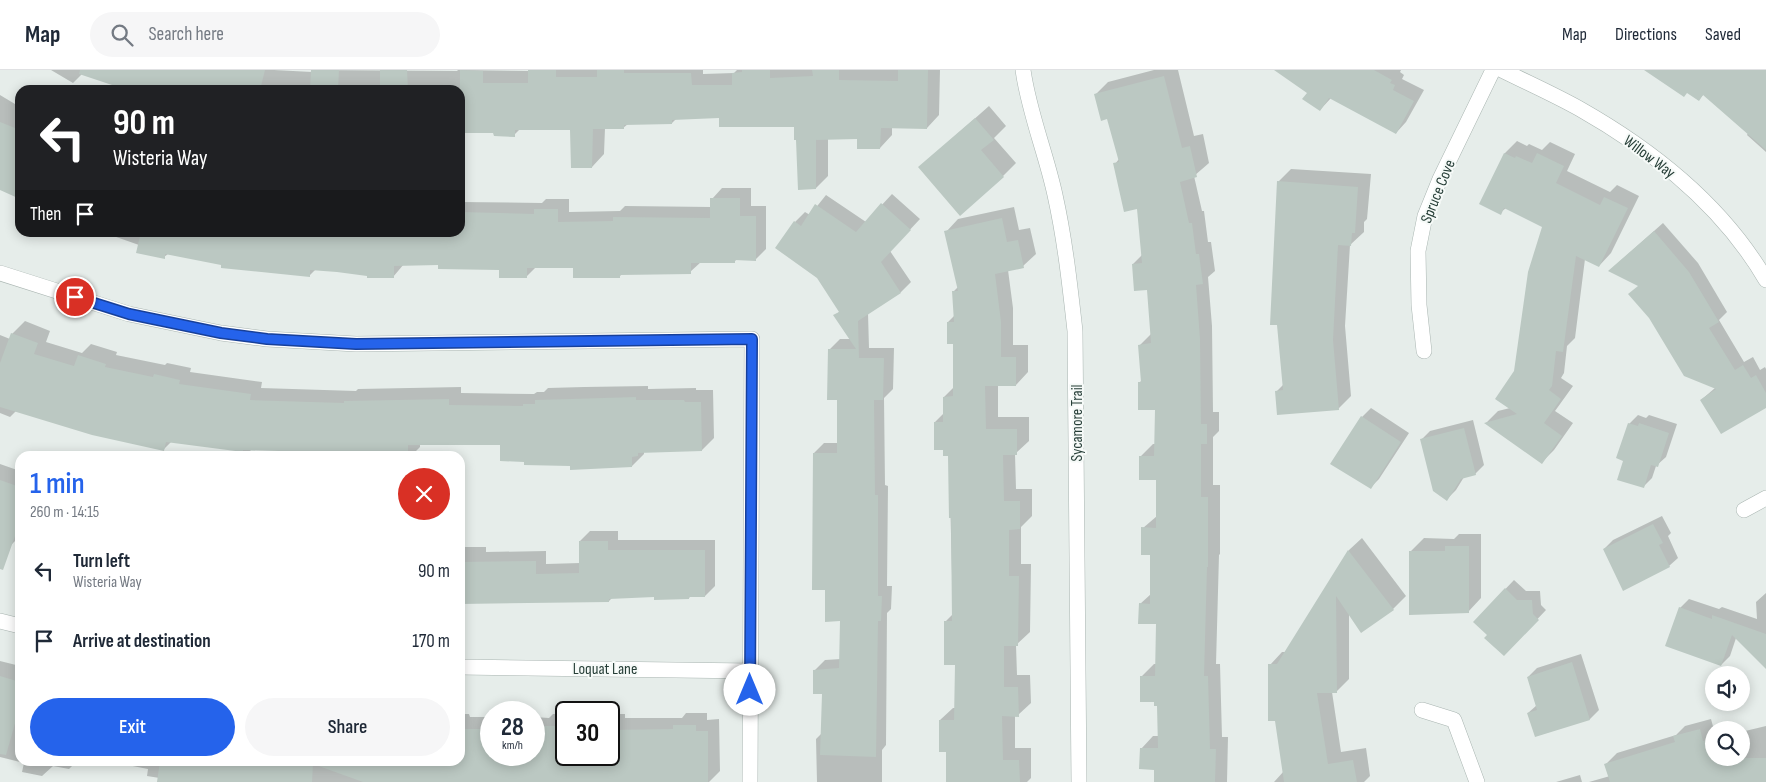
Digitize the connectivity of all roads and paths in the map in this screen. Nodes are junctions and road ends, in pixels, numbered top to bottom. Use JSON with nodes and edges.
{"nodes":[{"id":1,"x":1023,"y":70,"type":"edge"},
{"id":2,"x":1493,"y":70,"type":"edge"},
{"id":3,"x":1502,"y":70,"type":"edge"},
{"id":4,"x":0,"y":273,"type":"edge"},
{"id":5,"x":1766,"y":280,"type":"edge"},
{"id":6,"x":1424,"y":351,"type":"dead end"},
{"id":7,"x":1766,"y":498,"type":"edge"},
{"id":8,"x":1744,"y":510,"type":"dead end"},
{"id":9,"x":0,"y":621,"type":"edge"},
{"id":10,"x":15,"y":625,"type":"edge"},
{"id":11,"x":465,"y":667,"type":"edge"},
{"id":12,"x":750,"y":671,"type":"junction"},
{"id":13,"x":1422,"y":710,"type":"dead end"},
{"id":14,"x":750,"y":782,"type":"edge"},
{"id":15,"x":1079,"y":782,"type":"edge"},
{"id":16,"x":1477,"y":782,"type":"edge"}],
"edges":[{"from":1,"to":15,"type":"street","name":"Sycamore Trail"},
{"from":2,"to":6,"type":"street","name":"Spruce Cove"},
{"from":3,"to":5,"type":"street","name":"Willow Way"},
{"from":4,"to":12,"type":"street"},
{"from":7,"to":8,"type":"street"},
{"from":9,"to":10,"type":"street"},
{"from":11,"to":12,"type":"street","name":"Loquat Lane"},
{"from":12,"to":14,"type":"street"},
{"from":13,"to":16,"type":"street"}]}
